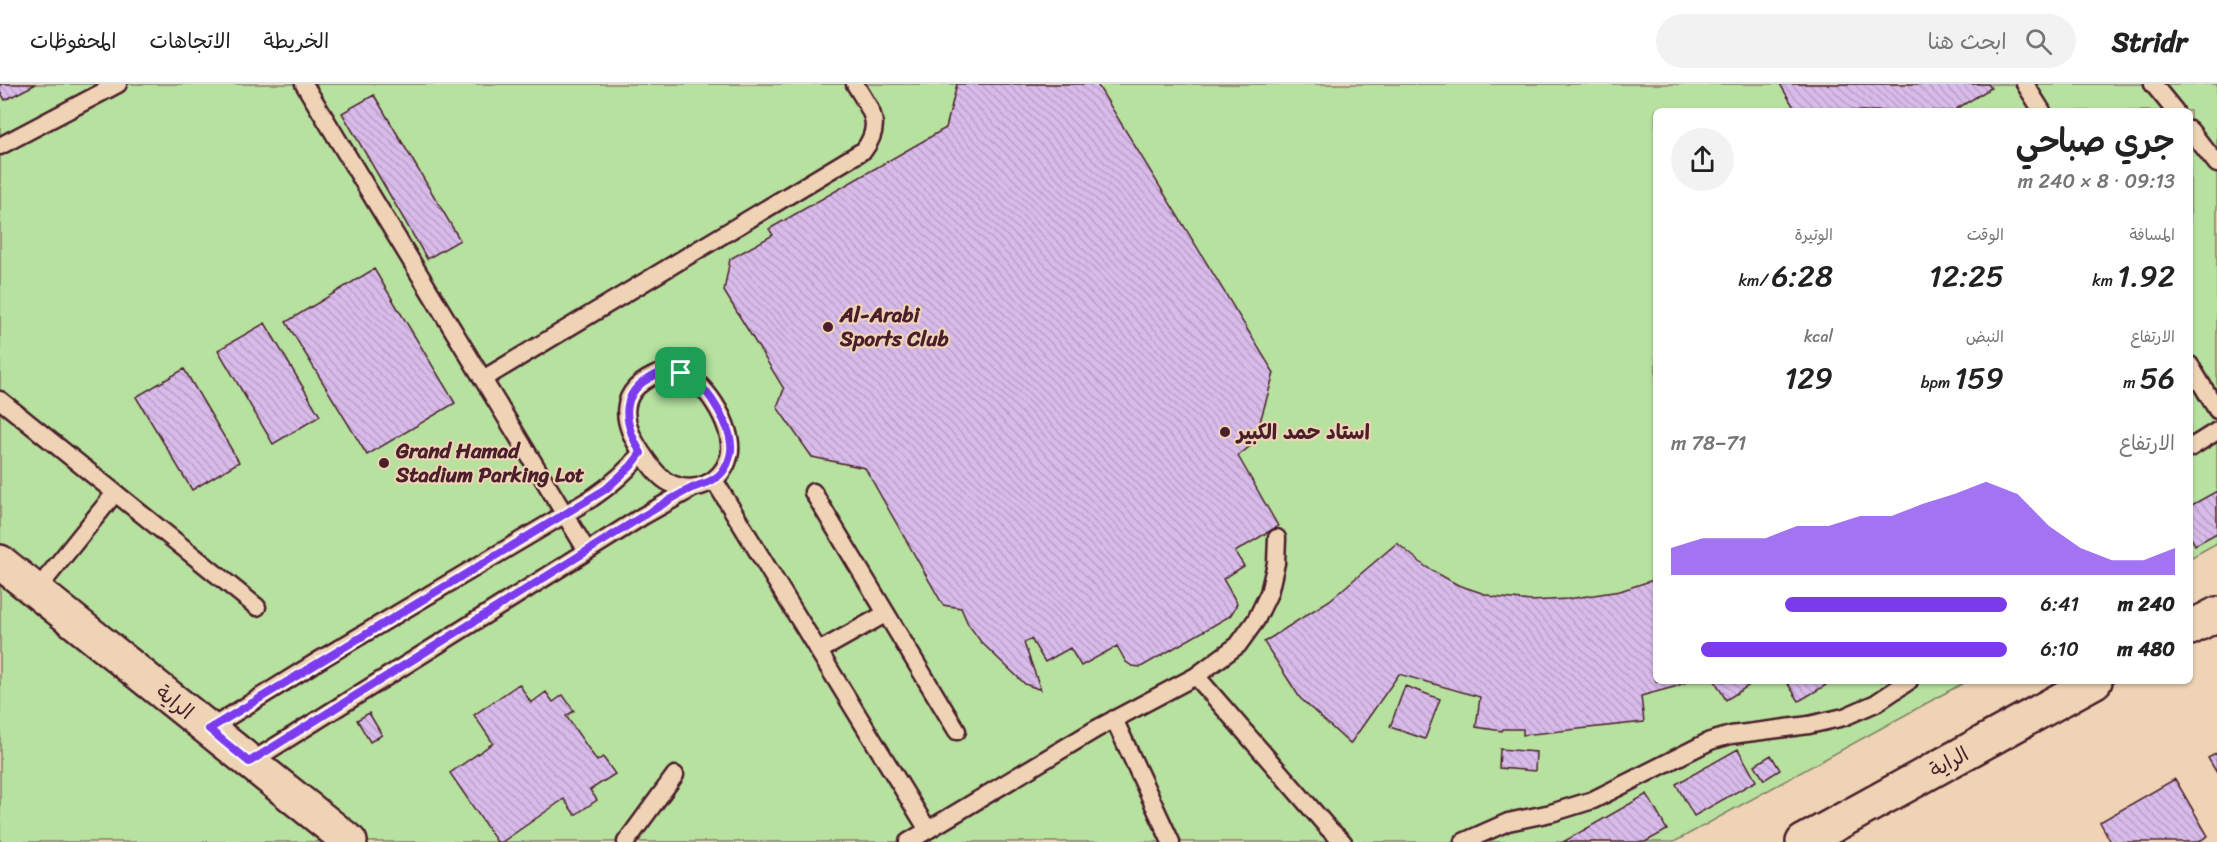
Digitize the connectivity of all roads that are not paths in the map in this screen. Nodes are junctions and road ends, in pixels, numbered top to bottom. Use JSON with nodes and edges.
{"nodes":[{"id":1,"x":118,"y":84,"type":"edge"},
{"id":2,"x":304,"y":84,"type":"edge"},
{"id":3,"x":855,"y":84,"type":"edge"},
{"id":4,"x":2025,"y":84,"type":"edge"},
{"id":5,"x":2153,"y":84,"type":"edge"},
{"id":6,"x":2040,"y":108,"type":"edge"},
{"id":7,"x":2173,"y":108,"type":"edge"},
{"id":8,"x":2193,"y":134,"type":"edge"},
{"id":9,"x":0,"y":146,"type":"edge"},
{"id":10,"x":2217,"y":164,"type":"edge"},
{"id":11,"x":2193,"y":370,"type":"edge"},
{"id":12,"x":483,"y":379,"type":"junction"},
{"id":13,"x":0,"y":400,"type":"edge"},
{"id":14,"x":2217,"y":410,"type":"edge"},
{"id":15,"x":2217,"y":431,"type":"edge"},
{"id":16,"x":2193,"y":446,"type":"edge"},
{"id":17,"x":641,"y":453,"type":"junction"},
{"id":18,"x":714,"y":480,"type":"junction"},
{"id":19,"x":693,"y":488,"type":"junction"},
{"id":20,"x":813,"y":492,"type":"dead end"},
{"id":21,"x":115,"y":493,"type":"junction"},
{"id":22,"x":565,"y":514,"type":"junction"},
{"id":23,"x":1276,"y":538,"type":"dead end"},
{"id":24,"x":587,"y":551,"type":"junction"},
{"id":25,"x":0,"y":562,"type":"edge"},
{"id":26,"x":36,"y":591,"type":"junction"},
{"id":27,"x":257,"y":607,"type":"dead end"},
{"id":28,"x":885,"y":614,"type":"junction"},
{"id":29,"x":2217,"y":614,"type":"edge"},
{"id":30,"x":2193,"y":626,"type":"edge"},
{"id":31,"x":819,"y":651,"type":"junction"},
{"id":32,"x":1196,"y":676,"type":"junction"},
{"id":33,"x":1904,"y":684,"type":"edge"},
{"id":34,"x":2090,"y":684,"type":"edge"},
{"id":35,"x":1114,"y":719,"type":"junction"},
{"id":36,"x":209,"y":729,"type":"junction"},
{"id":37,"x":957,"y":731,"type":"dead end"},
{"id":38,"x":249,"y":762,"type":"junction"},
{"id":39,"x":675,"y":775,"type":"dead end"},
{"id":40,"x":928,"y":830,"type":"junction"},
{"id":41,"x":350,"y":842,"type":"edge"},
{"id":42,"x":626,"y":842,"type":"edge"},
{"id":43,"x":908,"y":842,"type":"edge"},
{"id":44,"x":1171,"y":842,"type":"edge"},
{"id":45,"x":1343,"y":842,"type":"edge"},
{"id":46,"x":1462,"y":842,"type":"edge"},
{"id":47,"x":1803,"y":842,"type":"edge"}],
"edges":[{"from":1,"to":9,"type":"lane"},
{"from":2,"to":12,"type":"lane"},
{"from":3,"to":12,"type":"lane"},
{"from":4,"to":6,"type":"lane"},
{"from":5,"to":7,"type":"lane"},
{"from":8,"to":10,"type":"lane"},
{"from":11,"to":14,"type":"lane"},
{"from":12,"to":22,"type":"lane"},
{"from":13,"to":21,"type":"lane"},
{"from":15,"to":16,"type":"lane"},
{"from":17,"to":18,"type":"lane"},
{"from":17,"to":19,"type":"lane"},
{"from":17,"to":22,"type":"lane"},
{"from":18,"to":19,"type":"lane"},
{"from":18,"to":31,"type":"lane"},
{"from":19,"to":24,"type":"lane"},
{"from":20,"to":28,"type":"lane"},
{"from":21,"to":26,"type":"lane"},
{"from":21,"to":27,"type":"lane"},
{"from":22,"to":24,"type":"lane"},
{"from":22,"to":36,"type":"lane"},
{"from":23,"to":32,"type":"lane"},
{"from":24,"to":38,"type":"lane"},
{"from":25,"to":26,"type":"street","name":"الراية"},
{"from":26,"to":36,"type":"street","name":"الراية"},
{"from":28,"to":31,"type":"lane"},
{"from":28,"to":37,"type":"lane"},
{"from":29,"to":30,"type":"street"},
{"from":31,"to":40,"type":"lane"},
{"from":32,"to":35,"type":"lane"},
{"from":32,"to":45,"type":"lane"},
{"from":33,"to":46,"type":"lane"},
{"from":34,"to":47,"type":"street","name":"الراية"},
{"from":35,"to":40,"type":"lane"},
{"from":35,"to":44,"type":"lane"},
{"from":36,"to":38,"type":"street","name":"الراية"},
{"from":38,"to":41,"type":"street","name":"الراية"},
{"from":39,"to":42,"type":"lane"},
{"from":40,"to":43,"type":"lane"}]}
